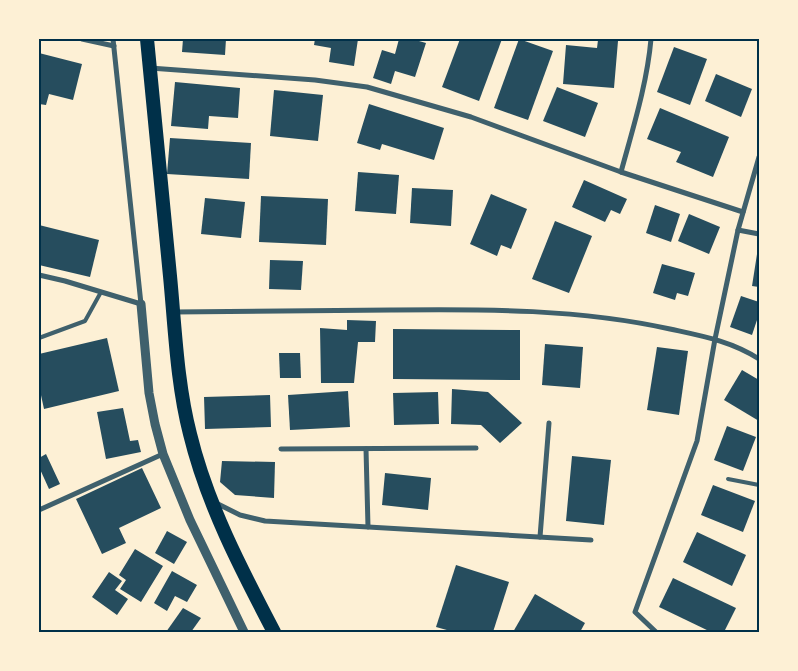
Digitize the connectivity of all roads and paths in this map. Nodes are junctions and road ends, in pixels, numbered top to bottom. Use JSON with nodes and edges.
{"nodes":[{"id":1,"x":82,"y":39,"type":"edge"},
{"id":2,"x":113,"y":39,"type":"edge"},
{"id":3,"x":147,"y":39,"type":"edge"},
{"id":4,"x":651,"y":39,"type":"edge"},
{"id":5,"x":114,"y":46,"type":"junction"},
{"id":6,"x":150,"y":68,"type":"junction"},
{"id":7,"x":759,"y":157,"type":"edge"},
{"id":8,"x":620,"y":172,"type":"junction"},
{"id":9,"x":743,"y":212,"type":"junction"},
{"id":10,"x":738,"y":230,"type":"junction"},
{"id":11,"x":759,"y":234,"type":"edge"},
{"id":12,"x":39,"y":275,"type":"edge"},
{"id":13,"x":101,"y":292,"type":"junction"},
{"id":14,"x":141,"y":304,"type":"junction"},
{"id":15,"x":173,"y":312,"type":"junction"},
{"id":16,"x":39,"y":338,"type":"edge"},
{"id":17,"x":715,"y":339,"type":"junction"},
{"id":18,"x":759,"y":359,"type":"edge"},
{"id":19,"x":549,"y":423,"type":"dead end"},
{"id":20,"x":476,"y":448,"type":"dead end"},
{"id":21,"x":281,"y":449,"type":"dead end"},
{"id":22,"x":366,"y":449,"type":"junction"},
{"id":23,"x":163,"y":454,"type":"junction"},
{"id":24,"x":728,"y":479,"type":"dead end"},
{"id":25,"x":759,"y":485,"type":"edge"},
{"id":26,"x":211,"y":501,"type":"junction"},
{"id":27,"x":39,"y":510,"type":"edge"},
{"id":28,"x":368,"y":527,"type":"junction"},
{"id":29,"x":540,"y":537,"type":"junction"},
{"id":30,"x":591,"y":540,"type":"dead end"},
{"id":31,"x":244,"y":632,"type":"edge"},
{"id":32,"x":274,"y":632,"type":"edge"},
{"id":33,"x":656,"y":632,"type":"edge"}],
"edges":[{"from":1,"to":5,"type":"street"},
{"from":2,"to":5,"type":"street"},
{"from":3,"to":6,"type":"highway"},
{"from":4,"to":8,"type":"street"},
{"from":5,"to":14,"type":"street"},
{"from":6,"to":8,"type":"street"},
{"from":6,"to":15,"type":"highway"},
{"from":7,"to":9,"type":"street"},
{"from":8,"to":9,"type":"street"},
{"from":9,"to":10,"type":"street"},
{"from":10,"to":11,"type":"street"},
{"from":10,"to":17,"type":"street"},
{"from":12,"to":13,"type":"street"},
{"from":13,"to":14,"type":"street"},
{"from":13,"to":16,"type":"lane"},
{"from":14,"to":23,"type":"street"},
{"from":15,"to":17,"type":"street"},
{"from":15,"to":26,"type":"highway"},
{"from":17,"to":18,"type":"street"},
{"from":17,"to":33,"type":"street"},
{"from":19,"to":29,"type":"street"},
{"from":20,"to":22,"type":"street"},
{"from":21,"to":22,"type":"street"},
{"from":22,"to":28,"type":"street"},
{"from":23,"to":27,"type":"street"},
{"from":23,"to":31,"type":"street"},
{"from":24,"to":25,"type":"lane"},
{"from":26,"to":28,"type":"street"},
{"from":26,"to":32,"type":"highway"},
{"from":28,"to":29,"type":"street"},
{"from":29,"to":30,"type":"street"}]}
